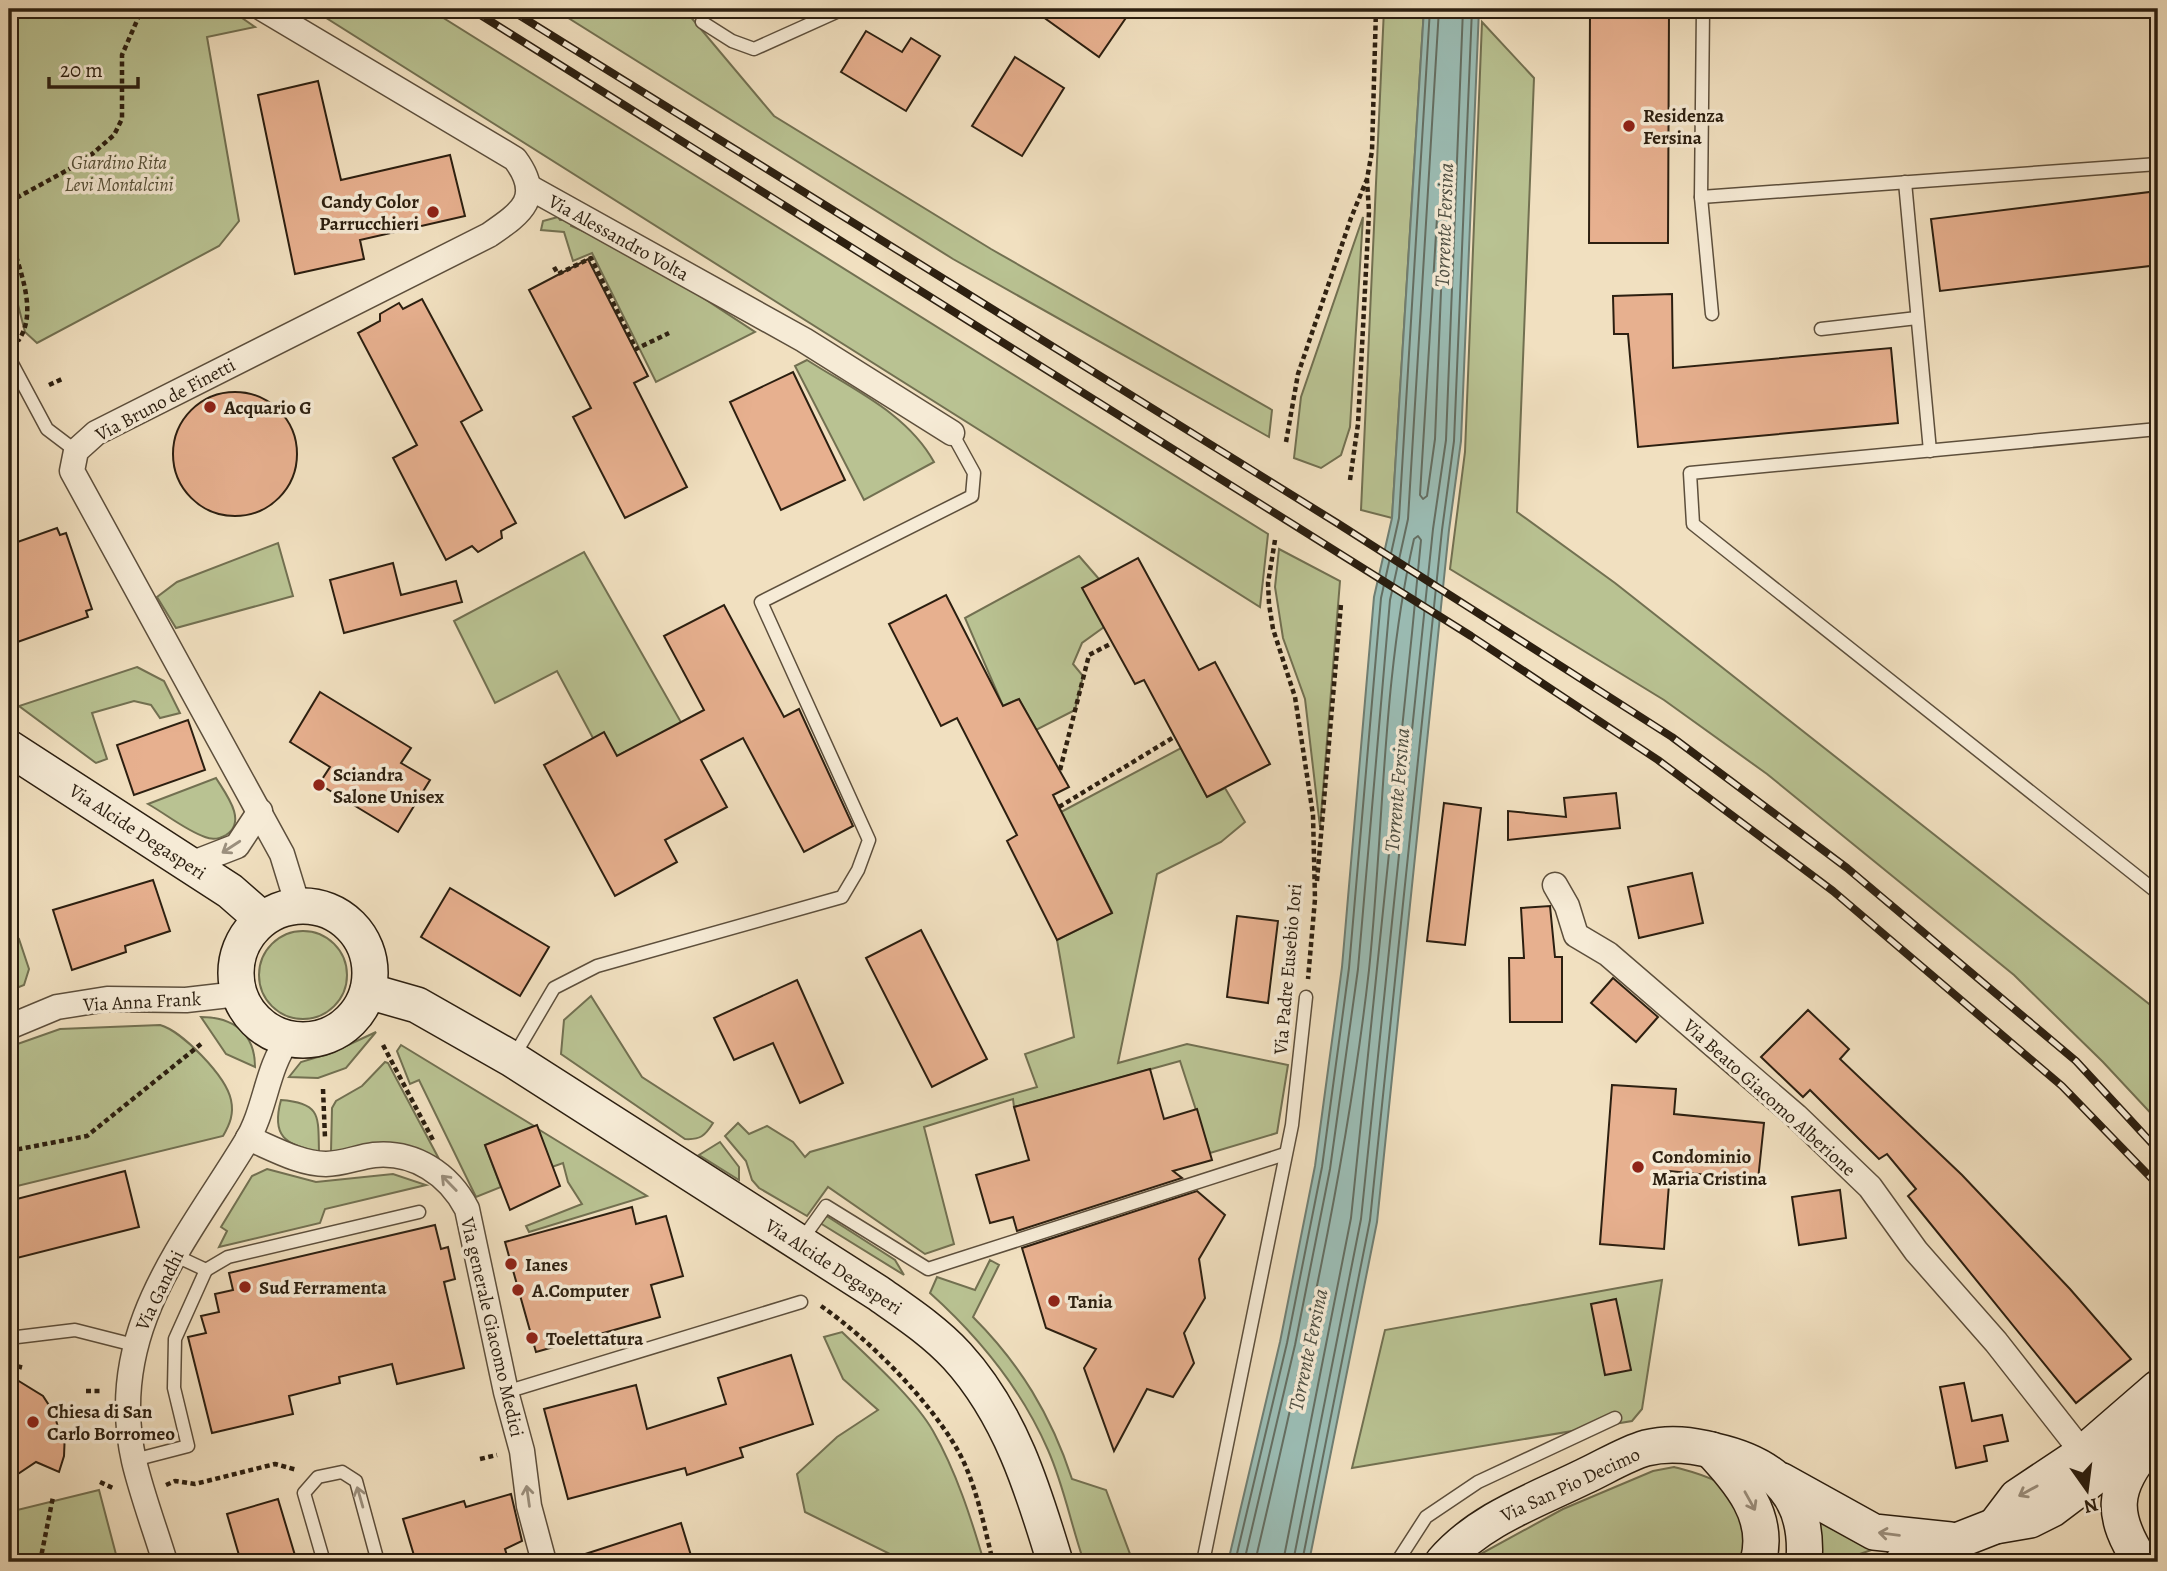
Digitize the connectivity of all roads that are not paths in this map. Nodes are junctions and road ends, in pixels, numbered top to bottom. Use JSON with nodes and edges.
{"nodes":[{"id":1,"x":263,"y":9,"type":"edge"},
{"id":2,"x":843,"y":9,"type":"edge"},
{"id":3,"x":1703,"y":9,"type":"edge"},
{"id":4,"x":702,"y":22,"type":"dead end"},
{"id":5,"x":2158,"y":164,"type":"edge"},
{"id":6,"x":1905,"y":183,"type":"junction"},
{"id":7,"x":529,"y":187,"type":"junction"},
{"id":8,"x":1701,"y":197,"type":"junction"},
{"id":9,"x":1712,"y":314,"type":"dead end"},
{"id":10,"x":1917,"y":318,"type":"junction"},
{"id":11,"x":1821,"y":329,"type":"dead end"},
{"id":12,"x":9,"y":358,"type":"edge"},
{"id":13,"x":2158,"y":429,"type":"edge"},
{"id":14,"x":952,"y":433,"type":"joint"},
{"id":15,"x":76,"y":451,"type":"junction"},
{"id":16,"x":1930,"y":451,"type":"junction"},
{"id":17,"x":9,"y":748,"type":"edge"},
{"id":18,"x":260,"y":811,"type":"junction"},
{"id":19,"x":188,"y":865,"type":"junction"},
{"id":20,"x":1555,"y":885,"type":"dead end"},
{"id":21,"x":2158,"y":893,"type":"edge"},
{"id":22,"x":298,"y":906,"type":"junction"},
{"id":23,"x":262,"y":919,"type":"junction"},
{"id":24,"x":368,"y":991,"type":"junction"},
{"id":25,"x":238,"y":993,"type":"junction"},
{"id":26,"x":1306,"y":997,"type":"road end"},
{"id":27,"x":9,"y":1027,"type":"edge"},
{"id":28,"x":288,"y":1039,"type":"junction"},
{"id":29,"x":512,"y":1059,"type":"junction"},
{"id":30,"x":248,"y":1138,"type":"junction"},
{"id":31,"x":1285,"y":1154,"type":"junction"},
{"id":32,"x":419,"y":1212,"type":"dead end"},
{"id":33,"x":799,"y":1242,"type":"junction"},
{"id":34,"x":174,"y":1255,"type":"junction"},
{"id":35,"x":206,"y":1270,"type":"junction"},
{"id":36,"x":801,"y":1302,"type":"dead end"},
{"id":37,"x":9,"y":1338,"type":"edge"},
{"id":38,"x":134,"y":1345,"type":"junction"},
{"id":39,"x":2158,"y":1388,"type":"edge"},
{"id":40,"x":506,"y":1392,"type":"junction"},
{"id":41,"x":1615,"y":1418,"type":"dead end"},
{"id":42,"x":2158,"y":1431,"type":"edge"},
{"id":43,"x":1711,"y":1450,"type":"junction"},
{"id":44,"x":2083,"y":1453,"type":"junction"},
{"id":45,"x":134,"y":1460,"type":"junction"},
{"id":46,"x":1778,"y":1479,"type":"junction"},
{"id":47,"x":1995,"y":1526,"type":"junction"},
{"id":48,"x":1957,"y":1541,"type":"junction"},
{"id":49,"x":166,"y":1562,"type":"edge"},
{"id":50,"x":324,"y":1562,"type":"edge"},
{"id":51,"x":378,"y":1562,"type":"edge"},
{"id":52,"x":544,"y":1562,"type":"edge"},
{"id":53,"x":1055,"y":1562,"type":"edge"},
{"id":54,"x":1203,"y":1562,"type":"edge"},
{"id":55,"x":1396,"y":1562,"type":"edge"},
{"id":56,"x":1443,"y":1562,"type":"edge"},
{"id":57,"x":1758,"y":1562,"type":"edge"},
{"id":58,"x":1804,"y":1562,"type":"edge"},
{"id":59,"x":1903,"y":1562,"type":"edge"},
{"id":60,"x":2141,"y":1562,"type":"edge"}],
"edges":[{"from":1,"to":7,"type":"street","name":"Via Alessandro Volta"},
{"from":2,"to":4,"type":"lane"},
{"from":3,"to":8,"type":"lane"},
{"from":5,"to":6,"type":"lane"},
{"from":6,"to":8,"type":"lane"},
{"from":6,"to":10,"type":"lane"},
{"from":7,"to":14,"type":"street","name":"Via Alessandro Volta"},
{"from":7,"to":15,"type":"street","name":"Via Bruno de Finetti"},
{"from":8,"to":9,"type":"lane"},
{"from":10,"to":11,"type":"lane"},
{"from":10,"to":16,"type":"lane"},
{"from":12,"to":15,"type":"lane"},
{"from":13,"to":16,"type":"lane"},
{"from":14,"to":29,"type":"lane"},
{"from":15,"to":18,"type":"street","name":"Via Bruno de Finetti"},
{"from":16,"to":21,"type":"lane"},
{"from":17,"to":19,"type":"street","name":"Via Alcide Degasperi"},
{"from":18,"to":19,"type":"street","one_way":true},
{"from":18,"to":22,"type":"street","name":"Via Bruno de Finetti"},
{"from":19,"to":23,"type":"street","name":"Via Alcide Degasperi"},
{"from":20,"to":44,"type":"street","name":"Via Beato Giacomo Alberione"},
{"from":22,"to":23,"type":"street"},
{"from":22,"to":24,"type":"street"},
{"from":23,"to":25,"type":"street"},
{"from":24,"to":28,"type":"street"},
{"from":24,"to":29,"type":"street","name":"Via Alcide Degasperi"},
{"from":25,"to":27,"type":"street","name":"Via Anna Frank"},
{"from":25,"to":28,"type":"street"},
{"from":26,"to":31,"type":"lane","name":"Via Padre Eusebio Iori"},
{"from":28,"to":30,"type":"street","name":"Via Gandhi"},
{"from":29,"to":33,"type":"street","name":"Via Alcide Degasperi"},
{"from":30,"to":34,"type":"street","name":"Via Gandhi"},
{"from":40,"to":30,"type":"street","name":"Via generale Giacomo Medici","one_way":true},
{"from":31,"to":33,"type":"lane"},
{"from":31,"to":54,"type":"lane","name":"Via Padre Eusebio Iori"},
{"from":32,"to":35,"type":"lane"},
{"from":33,"to":53,"type":"street","name":"Via Alcide Degasperi"},
{"from":34,"to":35,"type":"lane"},
{"from":34,"to":38,"type":"street","name":"Via Gandhi"},
{"from":35,"to":45,"type":"lane"},
{"from":36,"to":40,"type":"lane"},
{"from":37,"to":38,"type":"lane"},
{"from":38,"to":45,"type":"street","name":"Via Gandhi"},
{"from":39,"to":44,"type":"street"},
{"from":52,"to":40,"type":"street","name":"Via generale Giacomo Medici","one_way":true},
{"from":41,"to":55,"type":"lane"},
{"from":42,"to":47,"type":"street"},
{"from":42,"to":60,"type":"street"},
{"from":43,"to":46,"type":"street","name":"Via San Pio Decimo"},
{"from":43,"to":56,"type":"street","name":"Via San Pio Decimo"},
{"from":43,"to":57,"type":"street","one_way":true},
{"from":44,"to":47,"type":"street","one_way":true},
{"from":45,"to":49,"type":"street","name":"Via Gandhi"},
{"from":48,"to":46,"type":"street","one_way":true},
{"from":46,"to":58,"type":"street","name":"Via San Pio Decimo"},
{"from":47,"to":48,"type":"street"},
{"from":48,"to":59,"type":"street"},
{"from":51,"to":50,"type":"lane","one_way":true}]}
